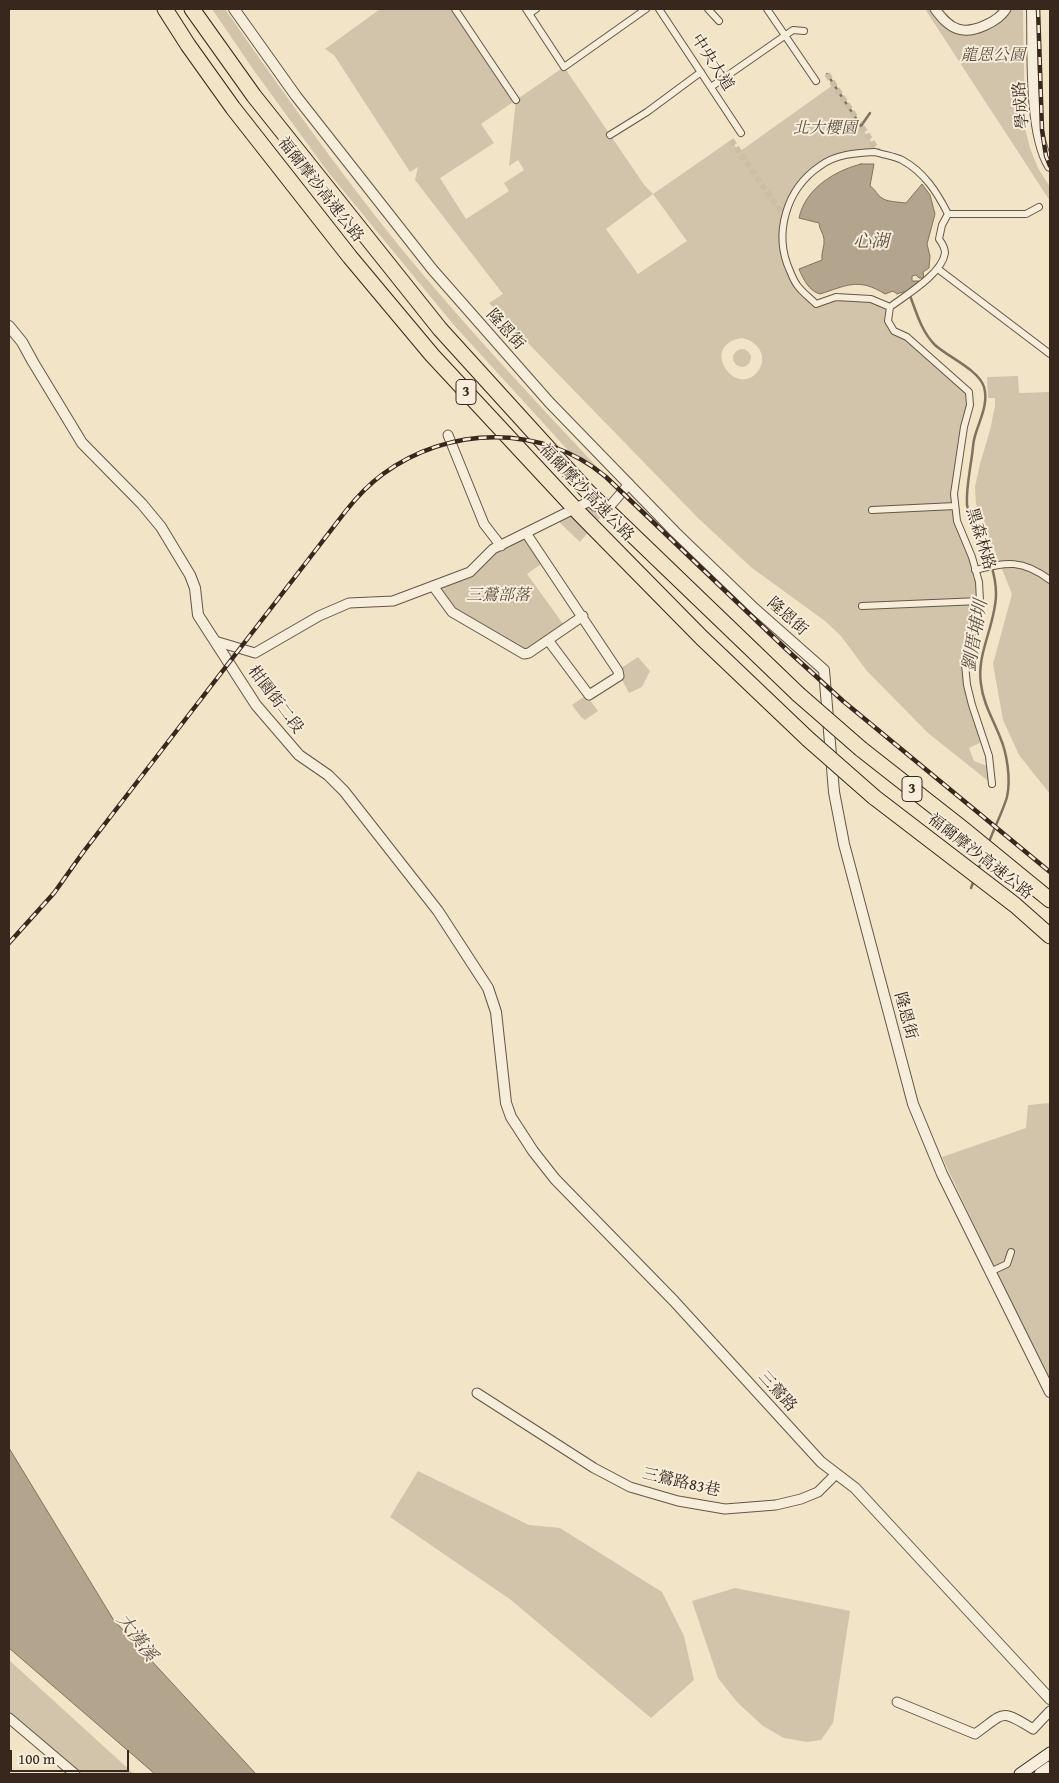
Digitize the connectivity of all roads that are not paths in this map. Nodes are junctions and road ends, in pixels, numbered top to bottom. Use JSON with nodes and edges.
{"nodes":[{"id":1,"x":165,"y":9,"type":"edge"},
{"id":2,"x":192,"y":9,"type":"edge"},
{"id":3,"x":234,"y":9,"type":"edge"},
{"id":4,"x":455,"y":9,"type":"edge"},
{"id":5,"x":536,"y":9,"type":"edge"},
{"id":6,"x":646,"y":9,"type":"edge"},
{"id":7,"x":659,"y":9,"type":"edge"},
{"id":8,"x":708,"y":9,"type":"edge"},
{"id":9,"x":766,"y":9,"type":"edge"},
{"id":10,"x":936,"y":9,"type":"edge"},
{"id":11,"x":1006,"y":9,"type":"edge"},
{"id":12,"x":1032,"y":9,"type":"edge"},
{"id":13,"x":527,"y":11,"type":"edge"},
{"id":14,"x":719,"y":21,"type":"dead end"},
{"id":15,"x":804,"y":31,"type":"dead end"},
{"id":16,"x":785,"y":36,"type":"junction"},
{"id":17,"x":701,"y":72,"type":"junction"},
{"id":18,"x":816,"y":81,"type":"dead end"},
{"id":19,"x":711,"y":87,"type":"junction"},
{"id":20,"x":516,"y":100,"type":"dead end"},
{"id":21,"x":741,"y":133,"type":"dead end"},
{"id":22,"x":610,"y":135,"type":"dead end"},
{"id":23,"x":1050,"y":166,"type":"edge"},
{"id":24,"x":1039,"y":207,"type":"dead end"},
{"id":25,"x":948,"y":214,"type":"junction"},
{"id":26,"x":938,"y":269,"type":"junction"},
{"id":27,"x":890,"y":307,"type":"junction"},
{"id":28,"x":9,"y":326,"type":"edge"},
{"id":29,"x":1050,"y":354,"type":"edge"},
{"id":30,"x":448,"y":435,"type":"dead end"},
{"id":31,"x":629,"y":484,"type":"junction"},
{"id":32,"x":955,"y":506,"type":"junction"},
{"id":33,"x":575,"y":509,"type":"junction"},
{"id":34,"x":606,"y":510,"type":"junction"},
{"id":35,"x":872,"y":510,"type":"dead end"},
{"id":36,"x":526,"y":533,"type":"junction"},
{"id":37,"x":501,"y":546,"type":"junction"},
{"id":38,"x":975,"y":570,"type":"junction"},
{"id":39,"x":1050,"y":580,"type":"edge"},
{"id":40,"x":433,"y":586,"type":"junction"},
{"id":41,"x":980,"y":601,"type":"junction"},
{"id":42,"x":862,"y":606,"type":"dead end"},
{"id":43,"x":583,"y":616,"type":"junction"},
{"id":44,"x":548,"y":640,"type":"junction"},
{"id":45,"x":215,"y":641,"type":"junction"},
{"id":46,"x":992,"y":784,"type":"dead end"},
{"id":47,"x":1050,"y":900,"type":"edge"},
{"id":48,"x":1050,"y":936,"type":"edge"},
{"id":49,"x":504,"y":1090,"type":"joint"},
{"id":50,"x":1011,"y":1252,"type":"dead end"},
{"id":51,"x":990,"y":1272,"type":"junction"},
{"id":52,"x":1050,"y":1392,"type":"edge"},
{"id":53,"x":477,"y":1394,"type":"dead end"},
{"id":54,"x":836,"y":1474,"type":"junction"},
{"id":55,"x":1050,"y":1699,"type":"edge"},
{"id":56,"x":897,"y":1702,"type":"dead end"},
{"id":57,"x":1050,"y":1711,"type":"edge"},
{"id":58,"x":9,"y":1718,"type":"edge"},
{"id":59,"x":1050,"y":1753,"type":"edge"},
{"id":60,"x":1050,"y":1767,"type":"edge"},
{"id":61,"x":75,"y":1774,"type":"edge"},
{"id":62,"x":1020,"y":1774,"type":"edge"},
{"id":63,"x":1040,"y":1774,"type":"edge"}],
"edges":[{"from":1,"to":33,"type":"highway","name":"福爾摩沙高速公路","number":"3"},
{"from":2,"to":34,"type":"highway","name":"福爾摩沙高速公路","number":"3"},
{"from":3,"to":31,"type":"street","name":"隆恩街"},
{"from":4,"to":20,"type":"street"},
{"from":5,"to":13,"type":"street"},
{"from":6,"to":13,"type":"street"},
{"from":7,"to":17,"type":"street","name":"中央大道"},
{"from":8,"to":14,"type":"street"},
{"from":9,"to":16,"type":"street"},
{"from":10,"to":11,"type":"street"},
{"from":12,"to":23,"type":"street","name":"學成路"},
{"from":15,"to":16,"type":"street"},
{"from":16,"to":18,"type":"street"},
{"from":16,"to":19,"type":"street"},
{"from":17,"to":19,"type":"street","name":"中央大道"},
{"from":17,"to":22,"type":"street"},
{"from":19,"to":21,"type":"street","name":"中央大道"},
{"from":24,"to":25,"type":"street"},
{"from":25,"to":26,"type":"street"},
{"from":25,"to":27,"type":"street"},
{"from":26,"to":27,"type":"street"},
{"from":26,"to":29,"type":"street"},
{"from":27,"to":32,"type":"street","name":"黑森林路"},
{"from":28,"to":45,"type":"street","name":"柑園街二段"},
{"from":30,"to":37,"type":"street"},
{"from":31,"to":34,"type":"street"},
{"from":31,"to":51,"type":"street","name":"隆恩街"},
{"from":32,"to":35,"type":"street"},
{"from":32,"to":38,"type":"street","name":"黑森林路"},
{"from":33,"to":34,"type":"street"},
{"from":33,"to":36,"type":"street"},
{"from":33,"to":48,"type":"highway","name":"福爾摩沙高速公路","number":"3","bridge":true},
{"from":34,"to":47,"type":"highway","name":"福爾摩沙高速公路","number":"3","bridge":true},
{"from":36,"to":37,"type":"street"},
{"from":36,"to":43,"type":"street"},
{"from":37,"to":40,"type":"street"},
{"from":38,"to":39,"type":"street"},
{"from":38,"to":41,"type":"street","name":"黑森林路"},
{"from":40,"to":44,"type":"street"},
{"from":40,"to":45,"type":"street"},
{"from":41,"to":42,"type":"street"},
{"from":41,"to":46,"type":"street","name":"黑森林路"},
{"from":43,"to":44,"type":"street"},
{"from":43,"to":44,"type":"street"},
{"from":45,"to":49,"type":"street","name":"柑園街二段"},
{"from":49,"to":54,"type":"street","name":"三鶯路"},
{"from":50,"to":51,"type":"street"},
{"from":51,"to":52,"type":"street","name":"隆恩街"},
{"from":53,"to":54,"type":"street","name":"三鶯路83巷"},
{"from":54,"to":55,"type":"street","name":"三鶯路"},
{"from":56,"to":57,"type":"street"},
{"from":58,"to":61,"type":"street"},
{"from":59,"to":62,"type":"main road"},
{"from":60,"to":63,"type":"main road"}]}
